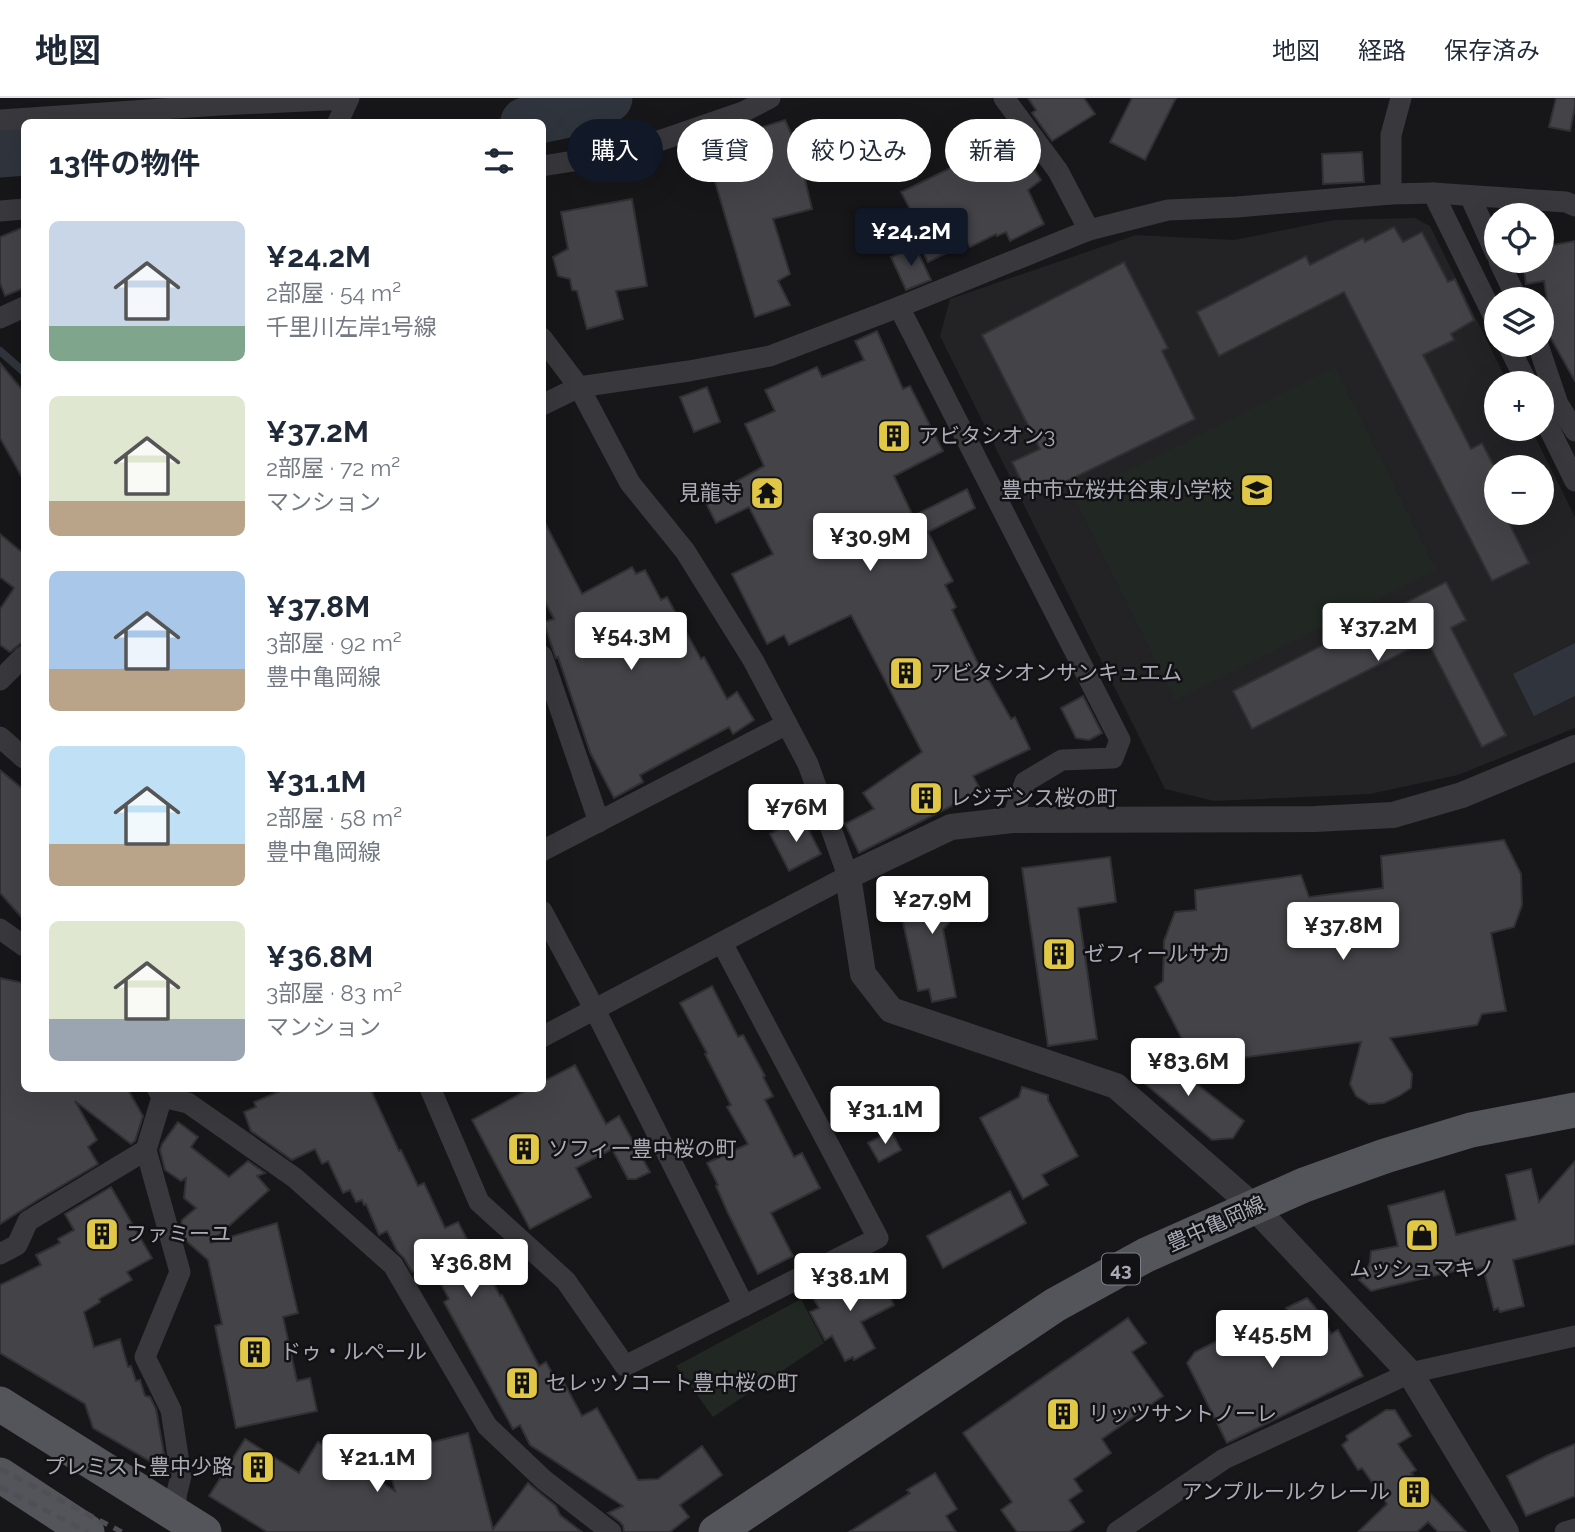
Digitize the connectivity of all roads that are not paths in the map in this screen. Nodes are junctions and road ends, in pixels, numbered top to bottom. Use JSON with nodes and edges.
{"nodes":[{"id":1,"x":770,"y":98,"type":"edge"},
{"id":2,"x":1004,"y":98,"type":"edge"},
{"id":3,"x":1401,"y":98,"type":"edge"},
{"id":4,"x":345,"y":106,"type":"edge"},
{"id":5,"x":0,"y":120,"type":"edge"},
{"id":6,"x":546,"y":165,"type":"edge"},
{"id":7,"x":1433,"y":193,"type":"junction"},
{"id":8,"x":1391,"y":194,"type":"junction"},
{"id":9,"x":1470,"y":196,"type":"junction"},
{"id":10,"x":1575,"y":206,"type":"edge"},
{"id":11,"x":21,"y":209,"type":"edge"},
{"id":12,"x":0,"y":211,"type":"edge"},
{"id":13,"x":1484,"y":227,"type":"edge"},
{"id":14,"x":1089,"y":230,"type":"junction"},
{"id":15,"x":1484,"y":297,"type":"edge"},
{"id":16,"x":899,"y":307,"type":"junction"},
{"id":17,"x":21,"y":308,"type":"edge"},
{"id":18,"x":0,"y":318,"type":"edge"},
{"id":19,"x":546,"y":343,"type":"edge"},
{"id":20,"x":1542,"y":357,"type":"edge"},
{"id":21,"x":579,"y":387,"type":"junction"},
{"id":22,"x":546,"y":403,"type":"edge"},
{"id":23,"x":1575,"y":431,"type":"edge"},
{"id":24,"x":1554,"y":438,"type":"edge"},
{"id":25,"x":1575,"y":481,"type":"edge"},
{"id":26,"x":21,"y":659,"type":"edge"},
{"id":27,"x":546,"y":668,"type":"edge"},
{"id":28,"x":0,"y":680,"type":"edge"},
{"id":29,"x":787,"y":724,"type":"junction"},
{"id":30,"x":0,"y":737,"type":"edge"},
{"id":31,"x":1575,"y":748,"type":"edge"},
{"id":32,"x":21,"y":755,"type":"edge"},
{"id":33,"x":1012,"y":820,"type":"junction"},
{"id":34,"x":599,"y":822,"type":"junction"},
{"id":35,"x":546,"y":849,"type":"edge"},
{"id":36,"x":848,"y":876,"type":"junction"},
{"id":37,"x":546,"y":918,"type":"edge"},
{"id":38,"x":0,"y":929,"type":"edge"},
{"id":39,"x":722,"y":943,"type":"junction"},
{"id":40,"x":21,"y":944,"type":"edge"},
{"id":41,"x":595,"y":1010,"type":"junction"},
{"id":42,"x":546,"y":1035,"type":"edge"},
{"id":43,"x":436,"y":1092,"type":"edge"},
{"id":44,"x":159,"y":1093,"type":"edge"},
{"id":45,"x":191,"y":1096,"type":"edge"},
{"id":46,"x":1575,"y":1110,"type":"edge"},
{"id":47,"x":146,"y":1150,"type":"junction"},
{"id":48,"x":1253,"y":1206,"type":"junction"},
{"id":49,"x":0,"y":1254,"type":"edge"},
{"id":50,"x":744,"y":1306,"type":"junction"},
{"id":51,"x":1575,"y":1336,"type":"edge"},
{"id":52,"x":1409,"y":1373,"type":"junction"},
{"id":53,"x":0,"y":1404,"type":"edge"},
{"id":54,"x":0,"y":1475,"type":"edge"},
{"id":55,"x":174,"y":1513,"type":"junction"},
{"id":56,"x":1575,"y":1529,"type":"edge"},
{"id":57,"x":87,"y":1532,"type":"edge"},
{"id":58,"x":204,"y":1532,"type":"edge"},
{"id":59,"x":611,"y":1532,"type":"edge"},
{"id":60,"x":716,"y":1532,"type":"edge"},
{"id":61,"x":1117,"y":1532,"type":"edge"},
{"id":62,"x":1506,"y":1532,"type":"edge"},
{"id":63,"x":1565,"y":1532,"type":"edge"}],
"edges":[{"from":1,"to":6,"type":"street"},
{"from":2,"to":14,"type":"street"},
{"from":3,"to":8,"type":"street"},
{"from":4,"to":5,"type":"street"},
{"from":7,"to":8,"type":"street"},
{"from":7,"to":9,"type":"street"},
{"from":7,"to":15,"type":"street"},
{"from":8,"to":14,"type":"street"},
{"from":9,"to":10,"type":"street"},
{"from":9,"to":13,"type":"street"},
{"from":11,"to":12,"type":"street"},
{"from":14,"to":16,"type":"street"},
{"from":16,"to":21,"type":"street"},
{"from":16,"to":33,"type":"street"},
{"from":17,"to":18,"type":"street"},
{"from":19,"to":21,"type":"street"},
{"from":20,"to":23,"type":"street"},
{"from":21,"to":22,"type":"street"},
{"from":21,"to":29,"type":"street"},
{"from":24,"to":25,"type":"street"},
{"from":26,"to":28,"type":"street"},
{"from":27,"to":34,"type":"street"},
{"from":29,"to":34,"type":"street"},
{"from":29,"to":36,"type":"street"},
{"from":30,"to":32,"type":"street"},
{"from":31,"to":33,"type":"street"},
{"from":33,"to":36,"type":"street"},
{"from":34,"to":35,"type":"street"},
{"from":36,"to":39,"type":"street"},
{"from":36,"to":48,"type":"street"},
{"from":37,"to":41,"type":"street"},
{"from":38,"to":40,"type":"street"},
{"from":39,"to":41,"type":"street"},
{"from":39,"to":50,"type":"street"},
{"from":41,"to":42,"type":"street"},
{"from":41,"to":50,"type":"street"},
{"from":43,"to":50,"type":"street"},
{"from":44,"to":45,"type":"street"},
{"from":44,"to":47,"type":"street"},
{"from":45,"to":59,"type":"street"},
{"from":46,"to":48,"type":"main road","name":"豊中亀岡線","number":"43"},
{"from":47,"to":49,"type":"street"},
{"from":47,"to":55,"type":"street"},
{"from":48,"to":52,"type":"street"},
{"from":48,"to":60,"type":"main road","name":"豊中亀岡線","number":"43"},
{"from":51,"to":52,"type":"street"},
{"from":52,"to":61,"type":"street"},
{"from":52,"to":62,"type":"street"},
{"from":53,"to":55,"type":"main road"},
{"from":54,"to":57,"type":"main road"},
{"from":55,"to":58,"type":"main road"},
{"from":56,"to":63,"type":"street"}]}
